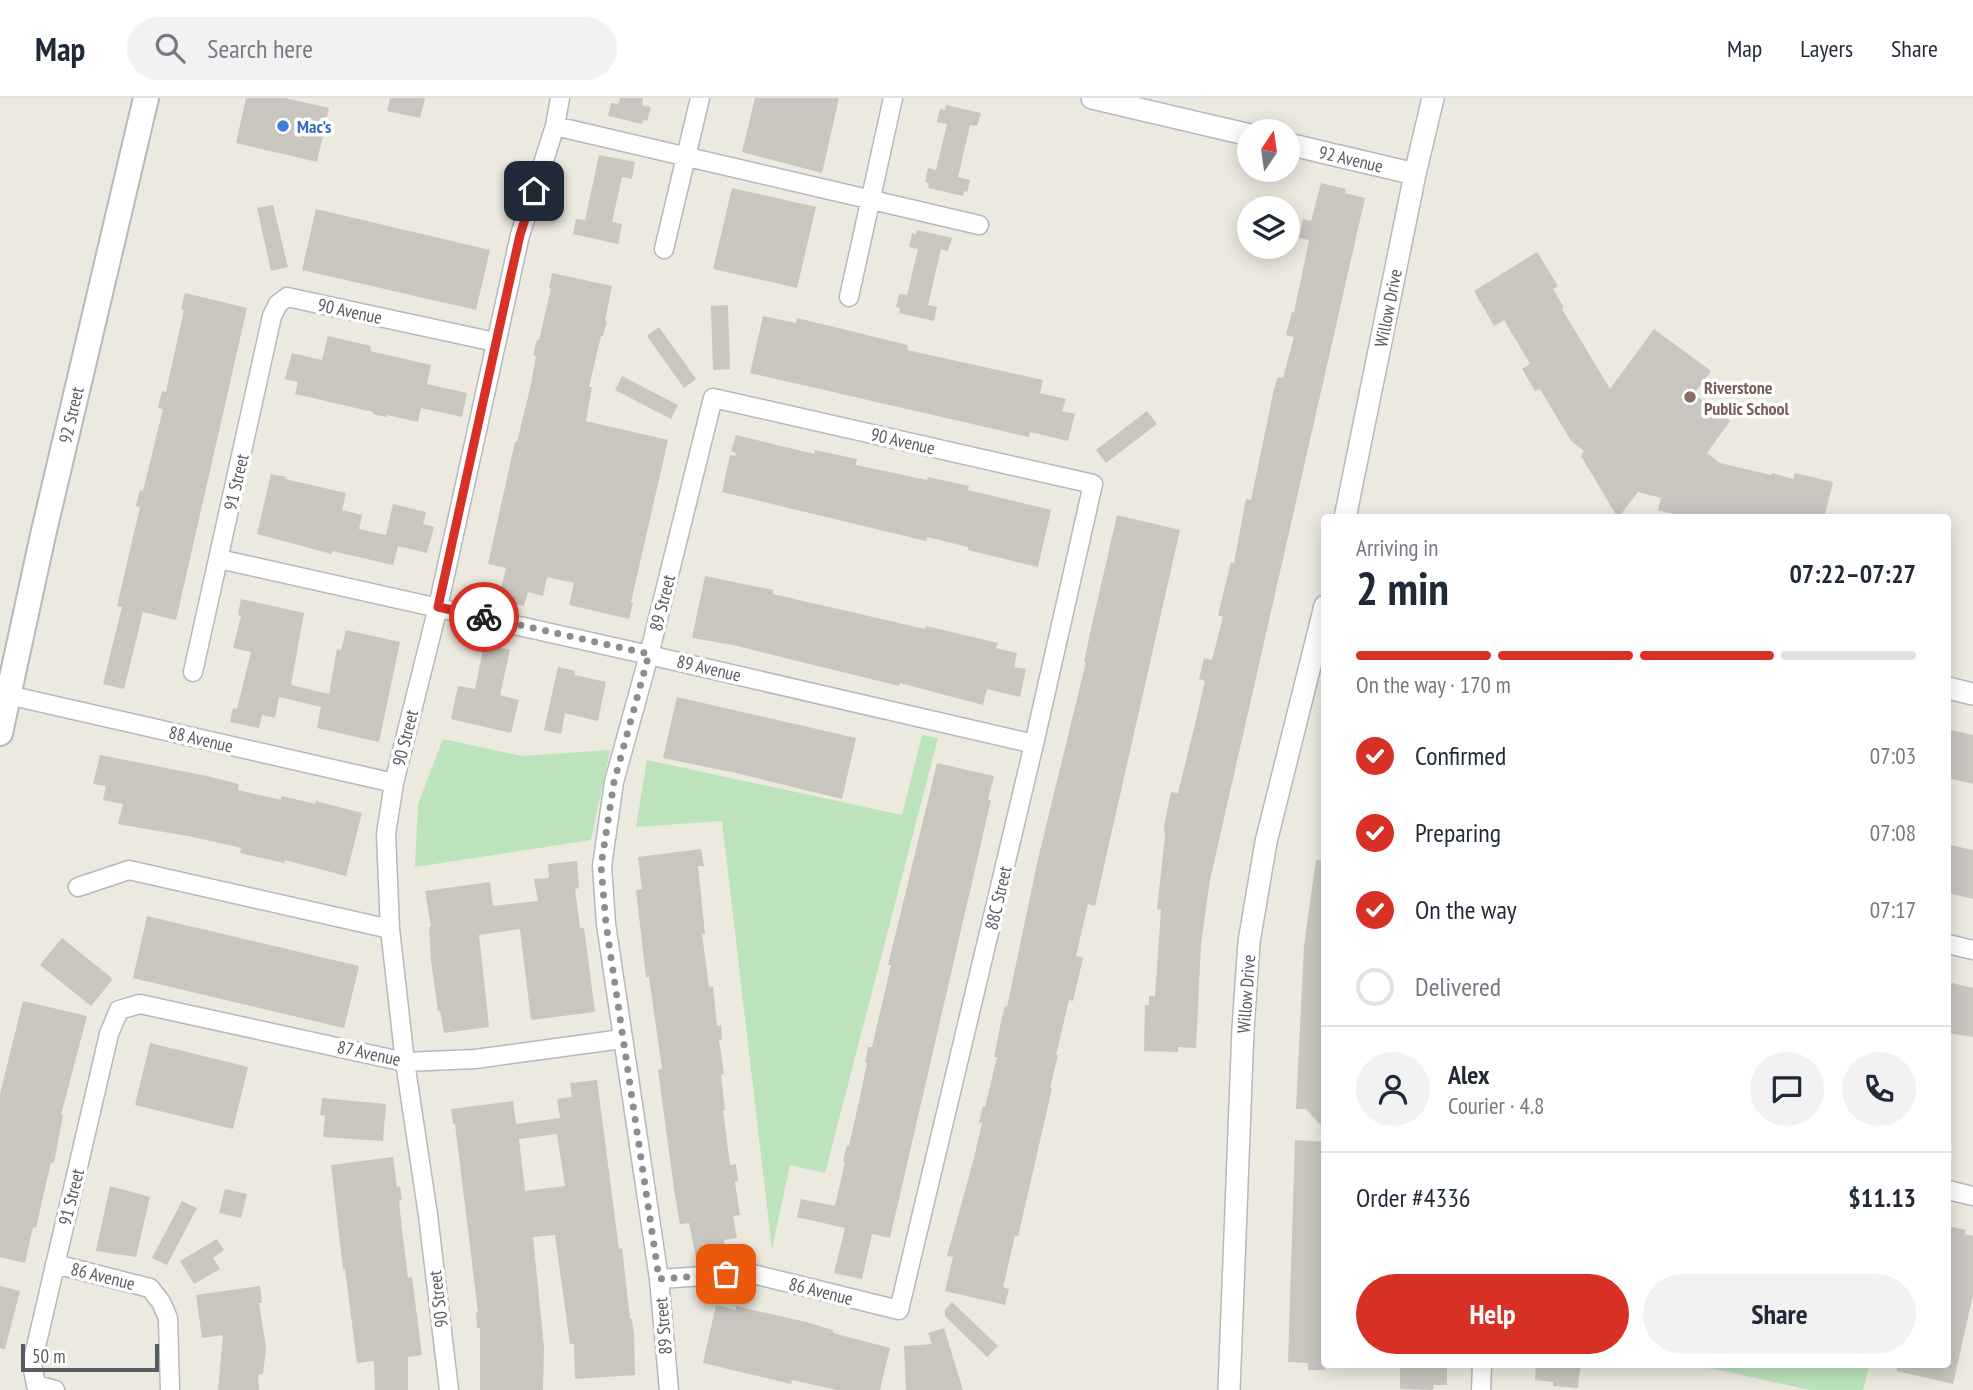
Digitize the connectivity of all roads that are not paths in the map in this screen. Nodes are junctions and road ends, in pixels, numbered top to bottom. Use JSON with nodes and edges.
{"nodes":[{"id":1,"x":146,"y":98,"type":"edge"},
{"id":2,"x":560,"y":98,"type":"edge"},
{"id":3,"x":699,"y":98,"type":"edge"},
{"id":4,"x":893,"y":98,"type":"edge"},
{"id":5,"x":1092,"y":98,"type":"edge"},
{"id":6,"x":1433,"y":98,"type":"edge"},
{"id":7,"x":555,"y":127,"type":"junction"},
{"id":8,"x":1237,"y":132,"type":"edge"},
{"id":9,"x":1300,"y":147,"type":"edge"},
{"id":10,"x":686,"y":157,"type":"junction"},
{"id":11,"x":1415,"y":174,"type":"junction"},
{"id":12,"x":871,"y":199,"type":"junction"},
{"id":13,"x":979,"y":225,"type":"dead end"},
{"id":14,"x":664,"y":249,"type":"dead end"},
{"id":15,"x":287,"y":297,"type":"joint"},
{"id":16,"x":849,"y":297,"type":"dead end"},
{"id":17,"x":495,"y":342,"type":"junction"},
{"id":18,"x":713,"y":398,"type":"joint"},
{"id":19,"x":1093,"y":484,"type":"joint"},
{"id":20,"x":1346,"y":514,"type":"edge"},
{"id":21,"x":219,"y":559,"type":"junction"},
{"id":22,"x":438,"y":607,"type":"junction"},
{"id":23,"x":1321,"y":622,"type":"edge"},
{"id":24,"x":649,"y":654,"type":"junction"},
{"id":25,"x":193,"y":672,"type":"dead end"},
{"id":26,"x":1951,"y":689,"type":"edge"},
{"id":27,"x":1973,"y":694,"type":"edge"},
{"id":28,"x":8,"y":695,"type":"junction"},
{"id":29,"x":0,"y":733,"type":"edge"},
{"id":30,"x":1034,"y":744,"type":"junction"},
{"id":31,"x":394,"y":783,"type":"junction"},
{"id":32,"x":78,"y":887,"type":"dead end"},
{"id":33,"x":390,"y":929,"type":"junction"},
{"id":34,"x":1951,"y":945,"type":"edge"},
{"id":35,"x":1973,"y":950,"type":"edge"},
{"id":36,"x":119,"y":1010,"type":"joint"},
{"id":37,"x":622,"y":1039,"type":"junction"},
{"id":38,"x":405,"y":1062,"type":"junction"},
{"id":39,"x":1951,"y":1190,"type":"edge"},
{"id":40,"x":1973,"y":1196,"type":"edge"},
{"id":41,"x":55,"y":1264,"type":"junction"},
{"id":42,"x":659,"y":1279,"type":"junction"},
{"id":43,"x":900,"y":1311,"type":"joint"},
{"id":44,"x":1482,"y":1368,"type":"edge"},
{"id":45,"x":55,"y":1390,"type":"edge"},
{"id":46,"x":170,"y":1390,"type":"edge"},
{"id":47,"x":449,"y":1390,"type":"edge"},
{"id":48,"x":669,"y":1390,"type":"edge"},
{"id":49,"x":1229,"y":1390,"type":"edge"},
{"id":50,"x":1481,"y":1390,"type":"edge"}],
"edges":[{"from":1,"to":28,"type":"main road","name":"92 Street"},
{"from":2,"to":7,"type":"street","name":"90 Street"},
{"from":3,"to":10,"type":"street"},
{"from":4,"to":12,"type":"street"},
{"from":5,"to":8,"type":"street"},
{"from":6,"to":11,"type":"street","name":"Willow Drive"},
{"from":7,"to":10,"type":"street"},
{"from":7,"to":17,"type":"street","name":"90 Street"},
{"from":9,"to":11,"type":"street","name":"92 Avenue"},
{"from":10,"to":12,"type":"street"},
{"from":10,"to":14,"type":"street"},
{"from":11,"to":20,"type":"street","name":"Willow Drive"},
{"from":12,"to":13,"type":"street"},
{"from":12,"to":16,"type":"street"},
{"from":15,"to":17,"type":"street","name":"90 Avenue"},
{"from":15,"to":21,"type":"street","name":"91 Street"},
{"from":17,"to":22,"type":"street","name":"90 Street"},
{"from":18,"to":19,"type":"street","name":"90 Avenue"},
{"from":18,"to":24,"type":"street","name":"89 Street"},
{"from":19,"to":30,"type":"street","name":"88C Street"},
{"from":21,"to":22,"type":"street","name":"89 Avenue"},
{"from":21,"to":25,"type":"street","name":"91 Street"},
{"from":22,"to":24,"type":"street","name":"89 Avenue"},
{"from":22,"to":31,"type":"street","name":"90 Street"},
{"from":23,"to":49,"type":"street","name":"Willow Drive"},
{"from":24,"to":30,"type":"street","name":"89 Avenue"},
{"from":24,"to":37,"type":"street","name":"89 Street"},
{"from":26,"to":27,"type":"street"},
{"from":28,"to":29,"type":"main road","name":"92 Street"},
{"from":28,"to":31,"type":"street","name":"88 Avenue"},
{"from":30,"to":43,"type":"street","name":"88C Street"},
{"from":31,"to":33,"type":"street","name":"90 Street"},
{"from":32,"to":33,"type":"street"},
{"from":33,"to":38,"type":"street","name":"90 Street"},
{"from":34,"to":35,"type":"street"},
{"from":36,"to":38,"type":"street","name":"87 Avenue"},
{"from":36,"to":41,"type":"street","name":"91 Street"},
{"from":37,"to":38,"type":"street","name":"87 Avenue"},
{"from":37,"to":42,"type":"street","name":"89 Street"},
{"from":38,"to":47,"type":"street","name":"90 Street"},
{"from":39,"to":40,"type":"street"},
{"from":41,"to":45,"type":"street","name":"91 Street"},
{"from":41,"to":46,"type":"street","name":"86 Avenue"},
{"from":42,"to":43,"type":"street","name":"86 Avenue"},
{"from":42,"to":48,"type":"street","name":"89 Street"},
{"from":44,"to":50,"type":"street"}]}
